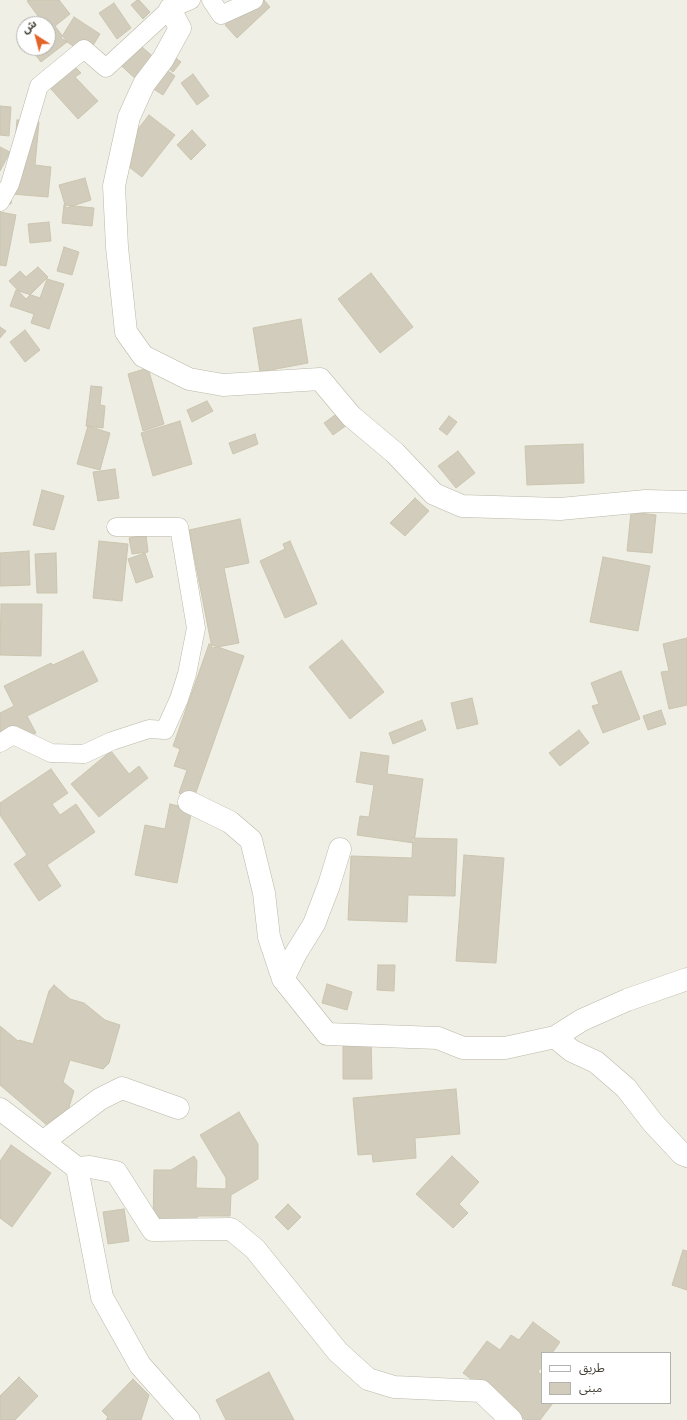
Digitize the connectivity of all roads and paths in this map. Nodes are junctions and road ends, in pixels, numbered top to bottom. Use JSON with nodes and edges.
{"nodes":[{"id":1,"x":190,"y":0,"type":"edge"},
{"id":2,"x":211,"y":0,"type":"edge"},
{"id":3,"x":254,"y":0,"type":"edge"},
{"id":4,"x":170,"y":9,"type":"junction"},
{"id":5,"x":0,"y":202,"type":"edge"},
{"id":6,"x":687,"y":502,"type":"edge"},
{"id":7,"x":116,"y":528,"type":"dead end"},
{"id":8,"x":0,"y":743,"type":"edge"},
{"id":9,"x":189,"y":802,"type":"dead end"},
{"id":10,"x":340,"y":848,"type":"dead end"},
{"id":11,"x":283,"y":979,"type":"junction"},
{"id":12,"x":687,"y":979,"type":"edge"},
{"id":13,"x":555,"y":1037,"type":"junction"},
{"id":14,"x":178,"y":1108,"type":"dead end"},
{"id":15,"x":0,"y":1109,"type":"edge"},
{"id":16,"x":44,"y":1141,"type":"junction"},
{"id":17,"x":687,"y":1156,"type":"edge"},
{"id":18,"x":77,"y":1168,"type":"junction"},
{"id":19,"x":189,"y":1420,"type":"edge"},
{"id":20,"x":511,"y":1420,"type":"edge"}],
"edges":[{"from":1,"to":4,"type":"street"},
{"from":2,"to":3,"type":"street"},
{"from":4,"to":5,"type":"street"},
{"from":4,"to":6,"type":"street"},
{"from":7,"to":8,"type":"street"},
{"from":9,"to":11,"type":"street"},
{"from":10,"to":11,"type":"street"},
{"from":11,"to":13,"type":"street"},
{"from":12,"to":13,"type":"street"},
{"from":13,"to":17,"type":"street"},
{"from":14,"to":16,"type":"street"},
{"from":15,"to":16,"type":"street"},
{"from":16,"to":18,"type":"street"},
{"from":18,"to":19,"type":"street"},
{"from":18,"to":20,"type":"street"}]}
